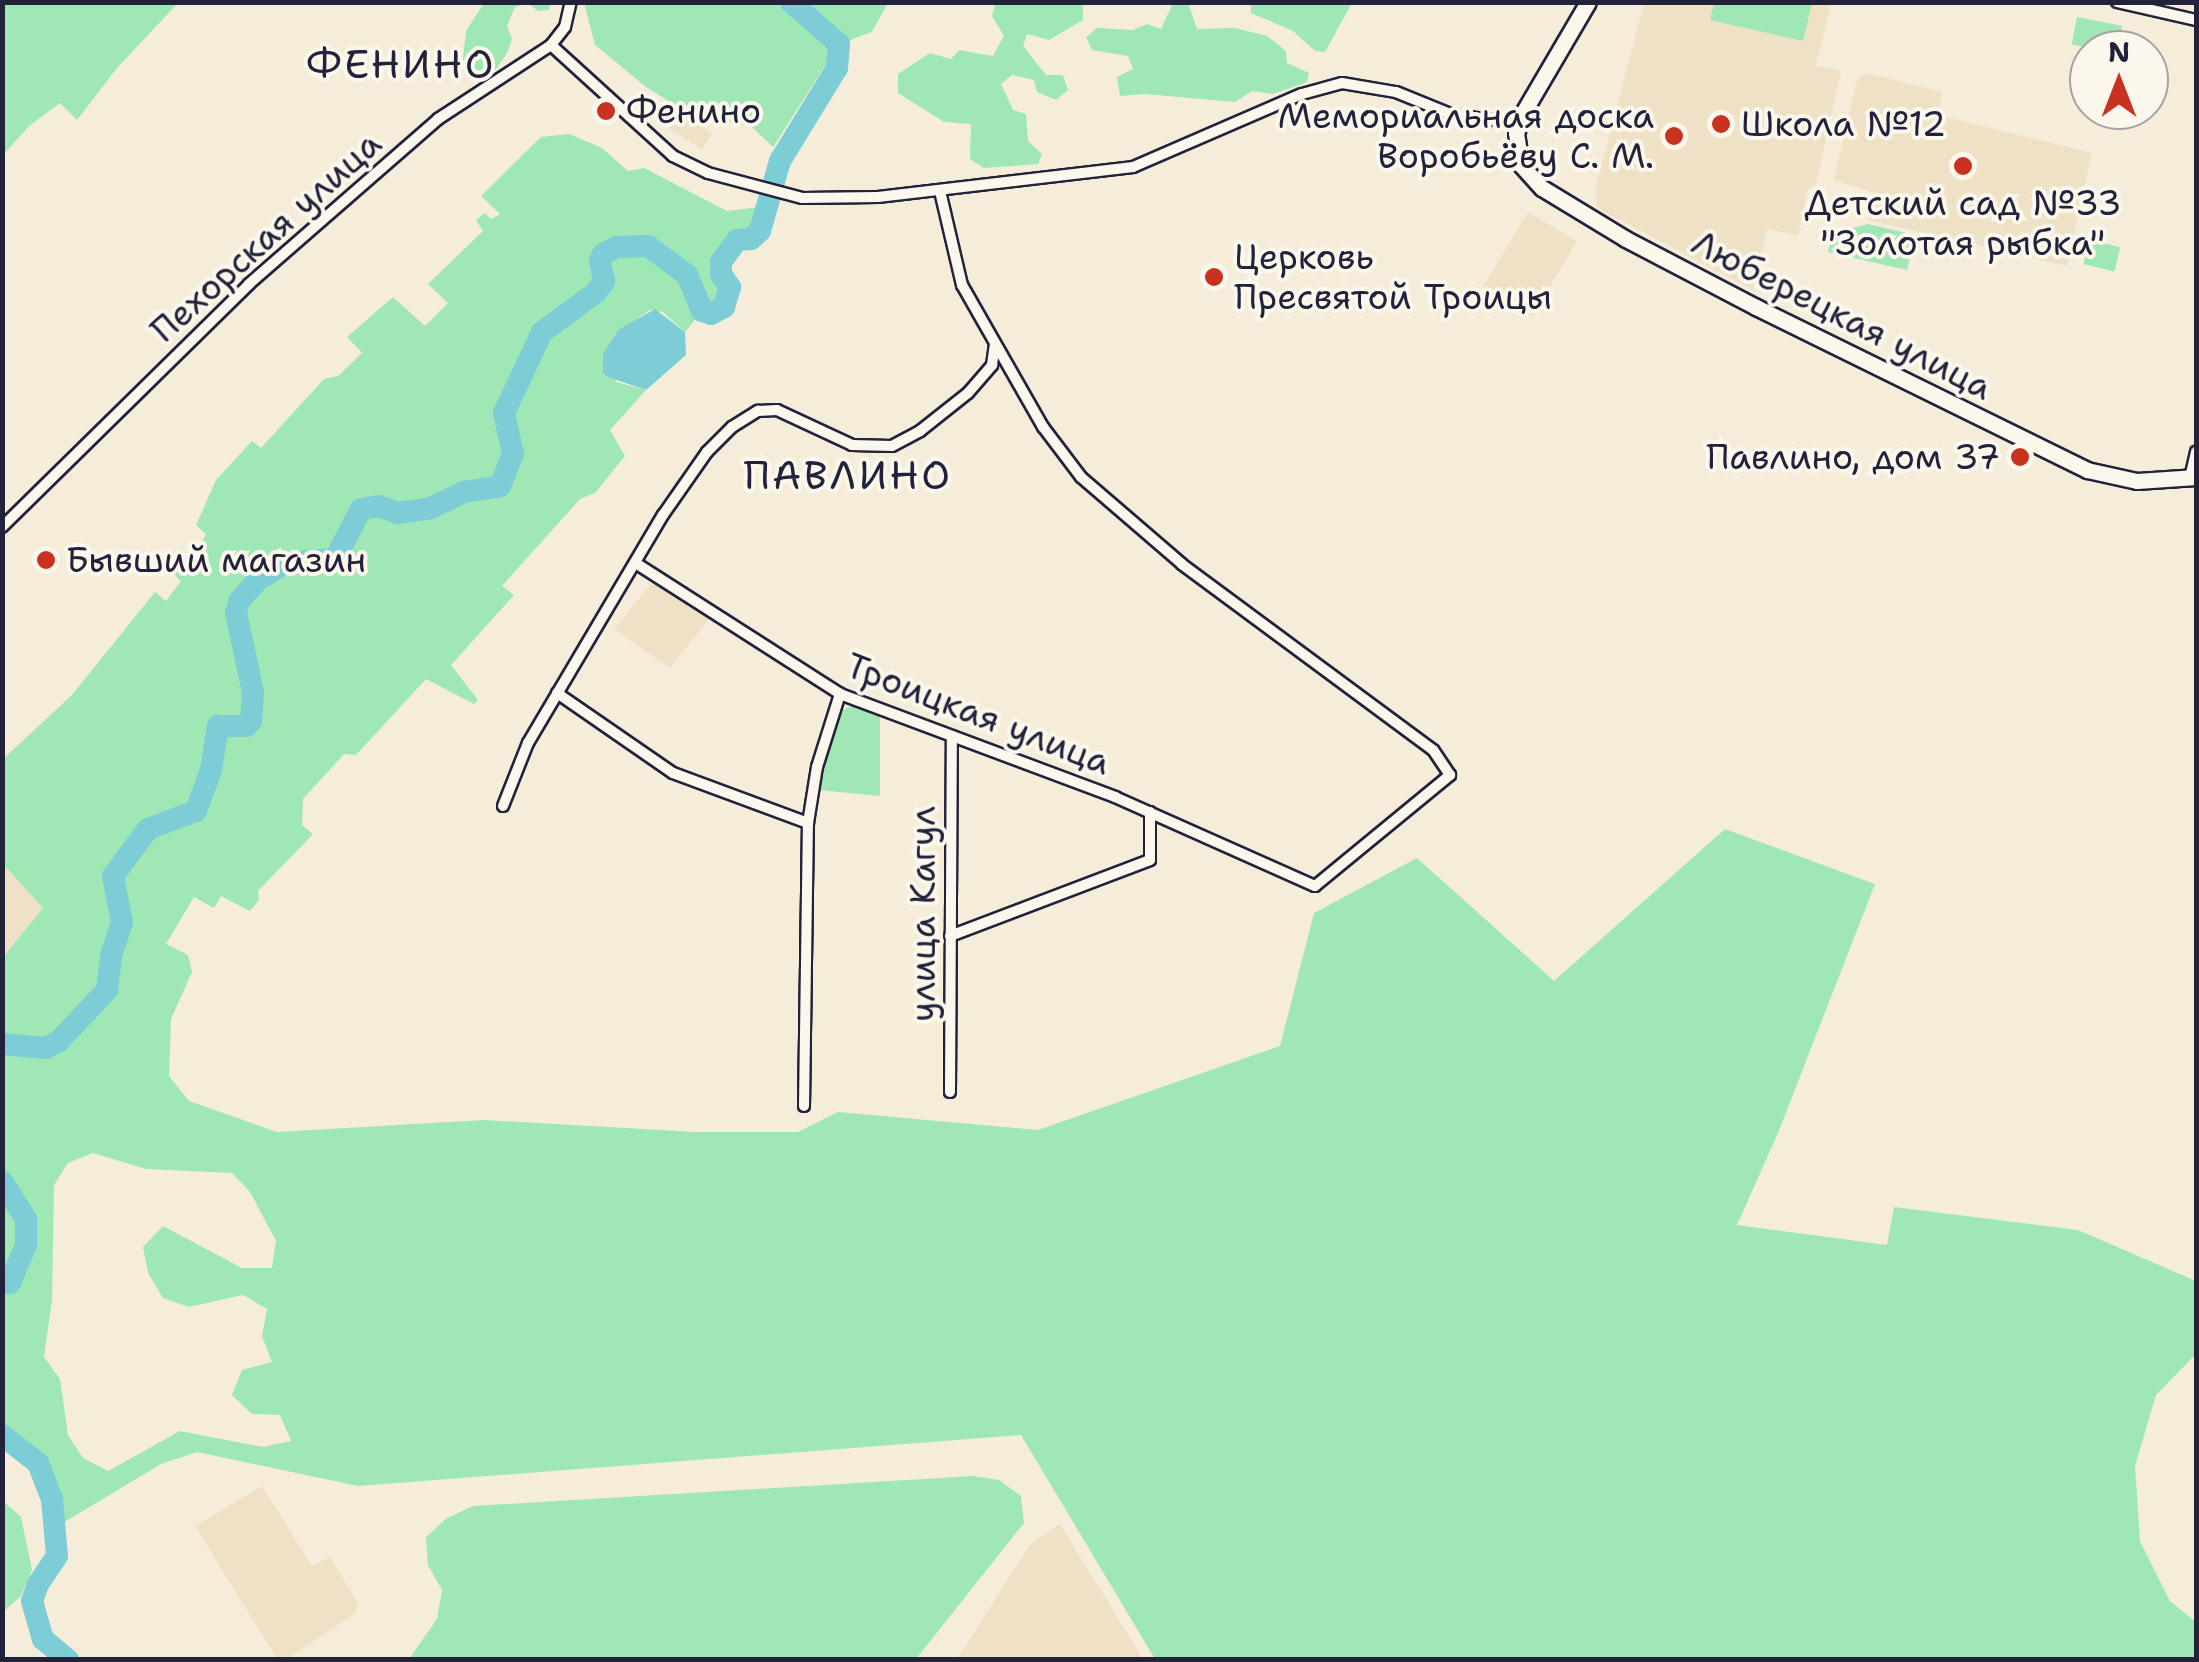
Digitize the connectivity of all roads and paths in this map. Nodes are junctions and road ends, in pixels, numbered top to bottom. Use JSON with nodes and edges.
{"nodes":[{"id":1,"x":571,"y":2,"type":"edge"},
{"id":2,"x":1588,"y":2,"type":"edge"},
{"id":3,"x":2117,"y":2,"type":"edge"},
{"id":4,"x":2196,"y":20,"type":"edge"},
{"id":5,"x":551,"y":45,"type":"junction"},
{"id":6,"x":1518,"y":123,"type":"junction"},
{"id":7,"x":940,"y":191,"type":"junction"},
{"id":8,"x":995,"y":344,"type":"junction"},
{"id":9,"x":2196,"y":452,"type":"edge"},
{"id":10,"x":2194,"y":478,"type":"edge"},
{"id":11,"x":2,"y":527,"type":"edge"},
{"id":12,"x":637,"y":564,"type":"junction"},
{"id":13,"x":558,"y":694,"type":"junction"},
{"id":14,"x":840,"y":694,"type":"junction"},
{"id":15,"x":952,"y":736,"type":"junction"},
{"id":16,"x":503,"y":806,"type":"dead end"},
{"id":17,"x":1150,"y":812,"type":"junction"},
{"id":18,"x":808,"y":823,"type":"junction"},
{"id":19,"x":950,"y":936,"type":"junction"},
{"id":20,"x":950,"y":1092,"type":"dead end"},
{"id":21,"x":804,"y":1106,"type":"dead end"}],
"edges":[{"from":1,"to":5,"type":"street"},
{"from":2,"to":6,"type":"main road"},
{"from":3,"to":4,"type":"street"},
{"from":5,"to":7,"type":"street"},
{"from":5,"to":11,"type":"street","name":"Пехорская улица"},
{"from":6,"to":7,"type":"street"},
{"from":6,"to":10,"type":"main road","name":"Люберецкая улица"},
{"from":7,"to":8,"type":"street"},
{"from":8,"to":12,"type":"street"},
{"from":8,"to":17,"type":"street","name":"Троицкая улица"},
{"from":9,"to":10,"type":"street"},
{"from":12,"to":13,"type":"street"},
{"from":12,"to":14,"type":"street","name":"Троицкая улица"},
{"from":13,"to":16,"type":"street"},
{"from":13,"to":18,"type":"street"},
{"from":14,"to":15,"type":"street","name":"Троицкая улица"},
{"from":14,"to":18,"type":"street"},
{"from":15,"to":17,"type":"street","name":"Троицкая улица"},
{"from":15,"to":19,"type":"street","name":"улица Кагул"},
{"from":17,"to":19,"type":"street"},
{"from":18,"to":21,"type":"street"},
{"from":19,"to":20,"type":"street","name":"улица Кагул"}]}
